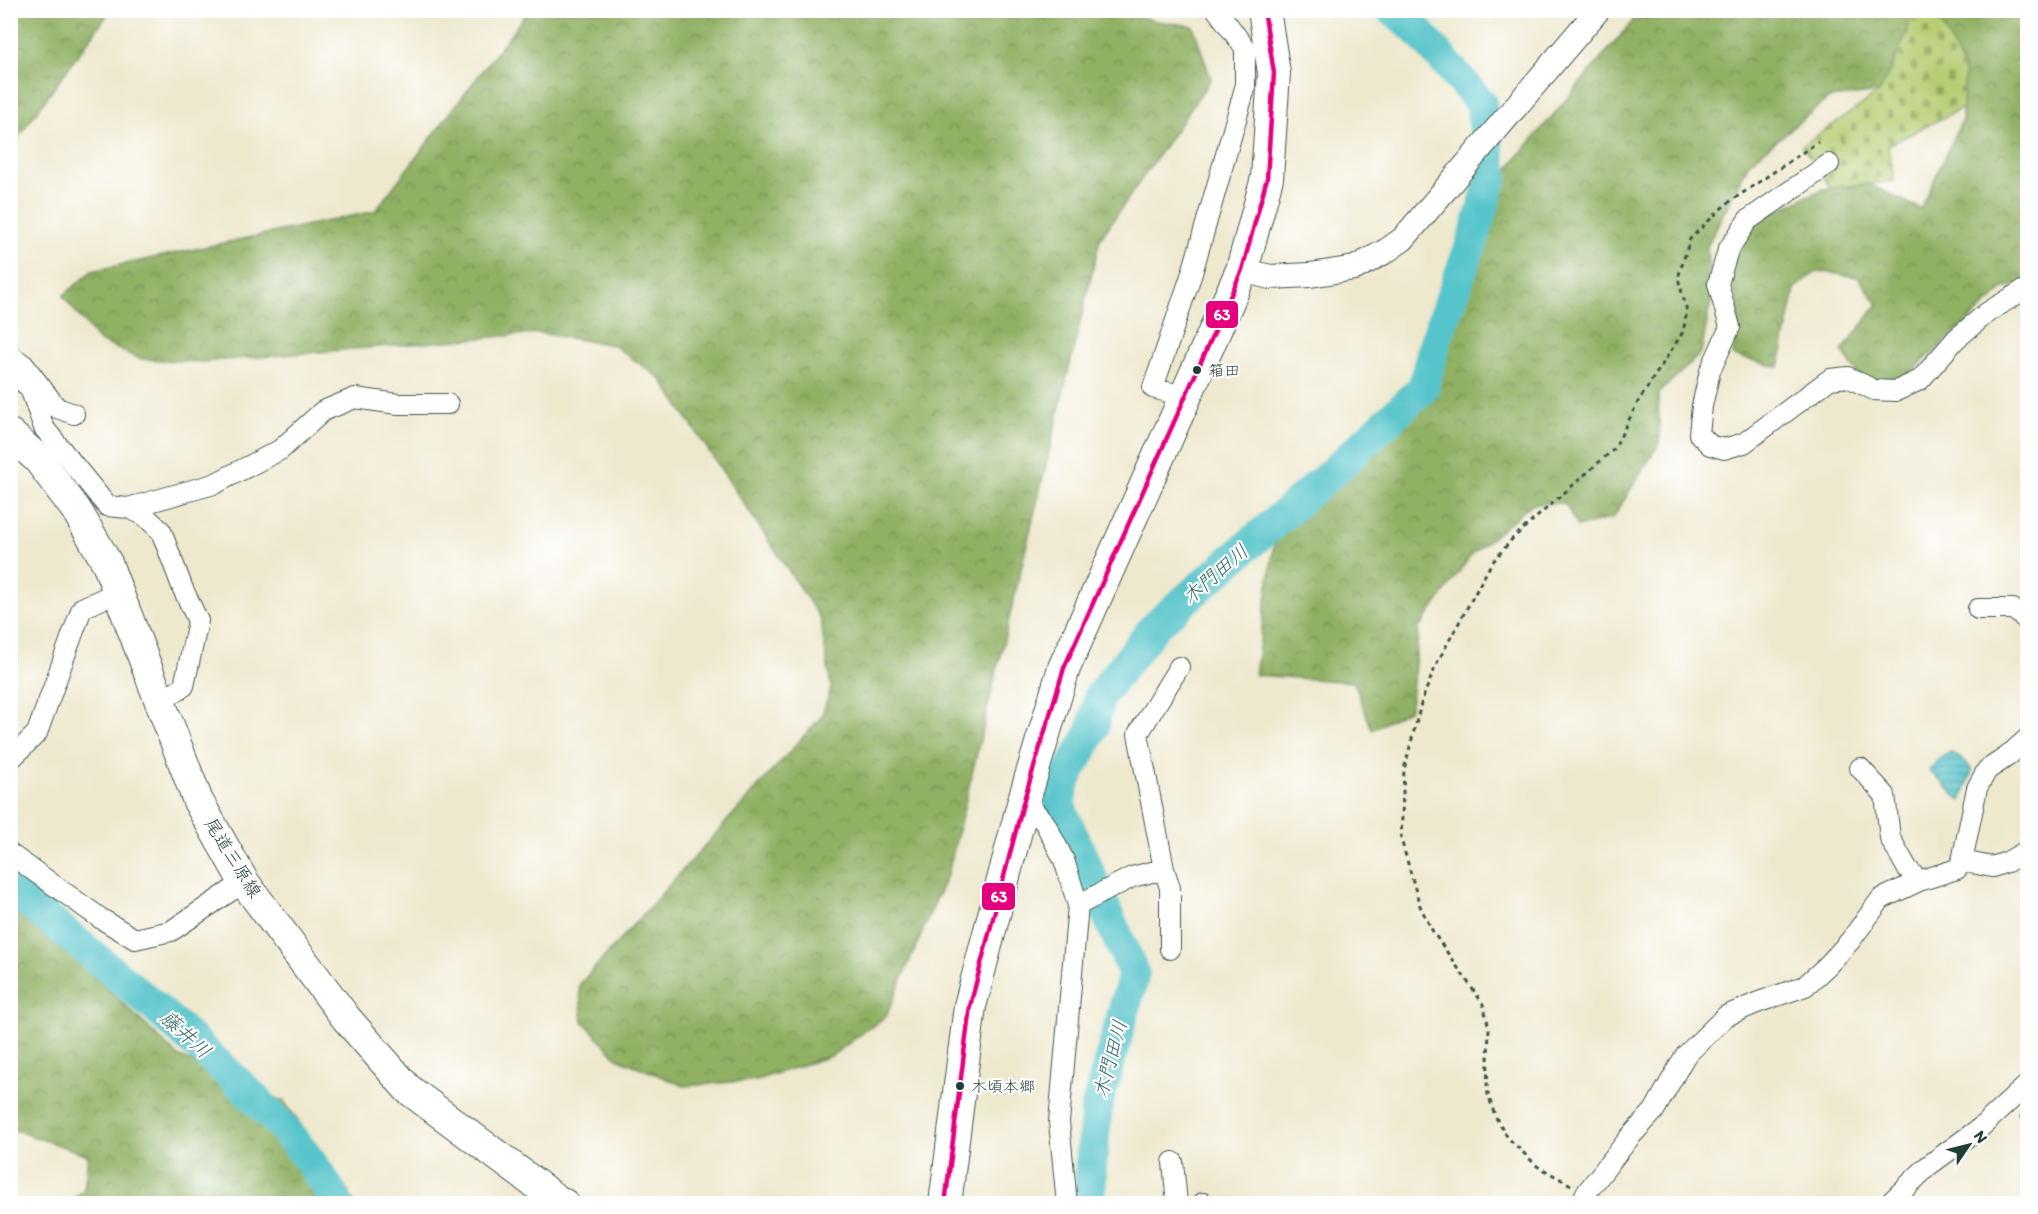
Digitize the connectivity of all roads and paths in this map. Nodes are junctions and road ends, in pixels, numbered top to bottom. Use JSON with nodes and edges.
{"nodes":[{"id":1,"x":1217,"y":10,"type":"edge"},
{"id":2,"x":1264,"y":10,"type":"edge"},
{"id":3,"x":1598,"y":10,"type":"edge"},
{"id":4,"x":1818,"y":142,"type":"dead end"},
{"id":5,"x":1829,"y":164,"type":"dead end"},
{"id":6,"x":1242,"y":270,"type":"junction"},
{"id":7,"x":2028,"y":290,"type":"edge"},
{"id":8,"x":10,"y":355,"type":"edge"},
{"id":9,"x":10,"y":370,"type":"edge"},
{"id":10,"x":1186,"y":397,"type":"junction"},
{"id":11,"x":448,"y":404,"type":"dead end"},
{"id":12,"x":74,"y":414,"type":"dead end"},
{"id":13,"x":10,"y":434,"type":"edge"},
{"id":14,"x":128,"y":508,"type":"junction"},
{"id":15,"x":118,"y":592,"type":"junction"},
{"id":16,"x":1978,"y":609,"type":"dead end"},
{"id":17,"x":2028,"y":621,"type":"edge"},
{"id":18,"x":1179,"y":667,"type":"dead end"},
{"id":19,"x":160,"y":701,"type":"junction"},
{"id":20,"x":2028,"y":738,"type":"edge"},
{"id":21,"x":10,"y":760,"type":"edge"},
{"id":22,"x":1860,"y":768,"type":"dead end"},
{"id":23,"x":1024,"y":800,"type":"junction"},
{"id":24,"x":2028,"y":850,"type":"edge"},
{"id":25,"x":10,"y":854,"type":"edge"},
{"id":26,"x":1962,"y":861,"type":"junction"},
{"id":27,"x":1164,"y":869,"type":"junction"},
{"id":28,"x":1919,"y":881,"type":"junction"},
{"id":29,"x":244,"y":882,"type":"junction"},
{"id":30,"x":1078,"y":905,"type":"junction"},
{"id":31,"x":1170,"y":949,"type":"dead end"},
{"id":32,"x":2028,"y":1084,"type":"edge"},
{"id":33,"x":1173,"y":1162,"type":"dead end"},
{"id":34,"x":1584,"y":1198,"type":"edge"},
{"id":35,"x":564,"y":1203,"type":"edge"},
{"id":36,"x":945,"y":1203,"type":"edge"},
{"id":37,"x":1067,"y":1203,"type":"edge"},
{"id":38,"x":1177,"y":1203,"type":"edge"},
{"id":39,"x":1889,"y":1203,"type":"edge"}],
"edges":[{"from":1,"to":10,"type":"street"},
{"from":2,"to":6,"type":"highway"},
{"from":3,"to":6,"type":"street"},
{"from":4,"to":34,"type":"path"},
{"from":5,"to":7,"type":"street"},
{"from":6,"to":10,"type":"highway"},
{"from":8,"to":12,"type":"street"},
{"from":9,"to":14,"type":"street"},
{"from":10,"to":23,"type":"highway"},
{"from":11,"to":14,"type":"street"},
{"from":13,"to":15,"type":"main road","name":"尾道三原線"},
{"from":14,"to":19,"type":"street"},
{"from":15,"to":19,"type":"main road","name":"尾道三原線"},
{"from":15,"to":21,"type":"street"},
{"from":16,"to":17,"type":"street"},
{"from":18,"to":27,"type":"street"},
{"from":19,"to":29,"type":"main road","name":"尾道三原線"},
{"from":20,"to":26,"type":"street"},
{"from":22,"to":28,"type":"street"},
{"from":23,"to":30,"type":"street"},
{"from":23,"to":36,"type":"highway"},
{"from":24,"to":26,"type":"street"},
{"from":25,"to":29,"type":"street"},
{"from":26,"to":28,"type":"street"},
{"from":27,"to":30,"type":"street"},
{"from":27,"to":31,"type":"street"},
{"from":28,"to":34,"type":"street"},
{"from":29,"to":35,"type":"main road","name":"尾道三原線"},
{"from":30,"to":37,"type":"street"},
{"from":32,"to":39,"type":"street"},
{"from":33,"to":38,"type":"street"}]}
